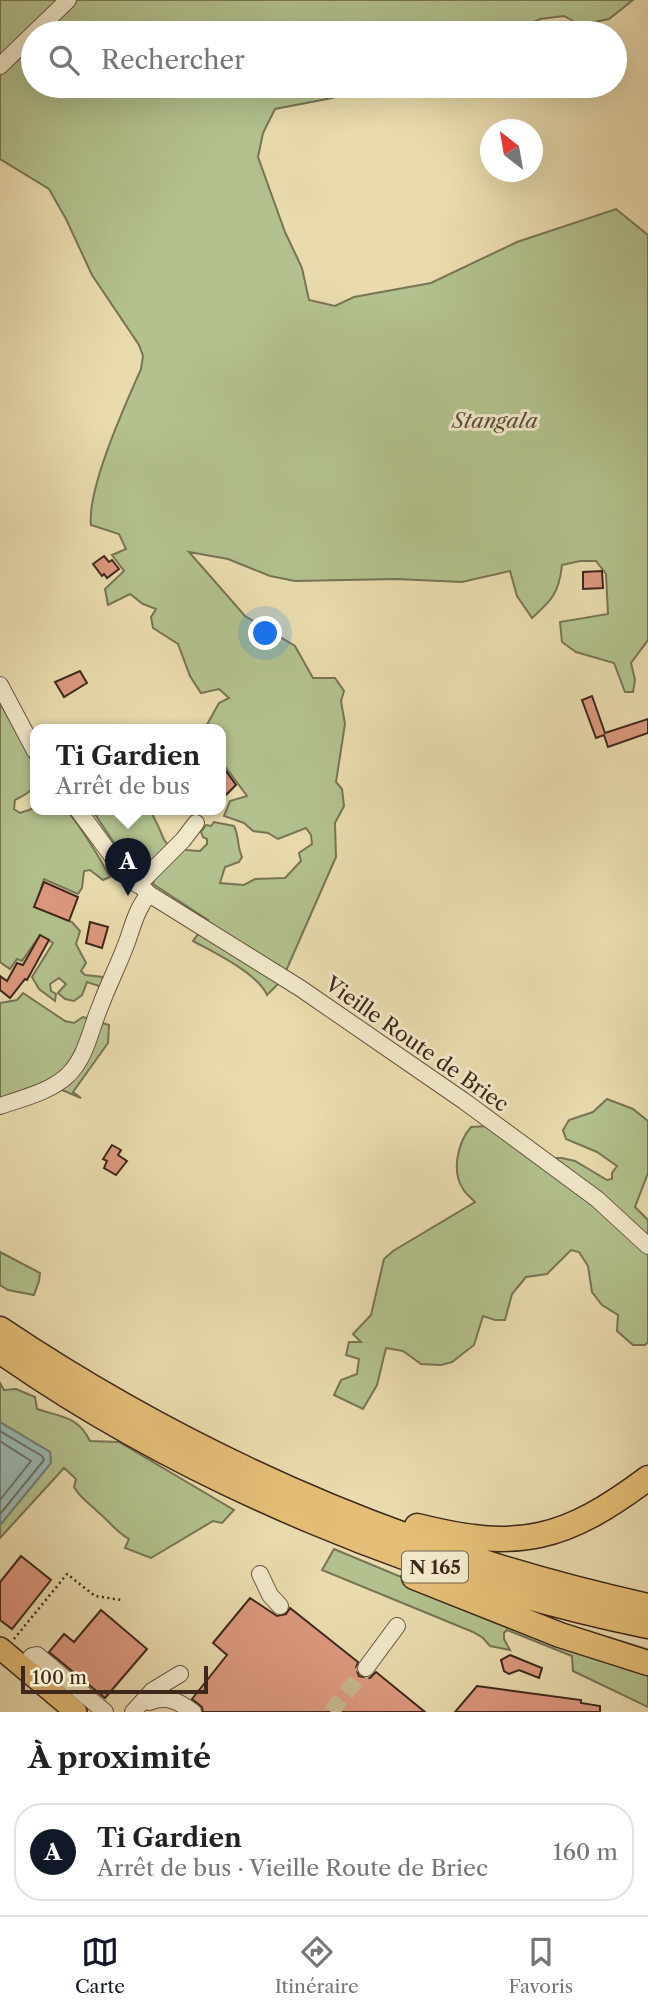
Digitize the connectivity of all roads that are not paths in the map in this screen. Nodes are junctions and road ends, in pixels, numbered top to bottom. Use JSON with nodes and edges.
{"nodes":[{"id":1,"x":68,"y":0,"type":"edge"},
{"id":2,"x":46,"y":21,"type":"edge"},
{"id":3,"x":21,"y":46,"type":"edge"},
{"id":4,"x":0,"y":66,"type":"edge"},
{"id":5,"x":0,"y":685,"type":"edge"},
{"id":6,"x":30,"y":742,"type":"edge"},
{"id":7,"x":82,"y":815,"type":"edge"},
{"id":8,"x":197,"y":823,"type":"dead end"},
{"id":9,"x":143,"y":889,"type":"junction"},
{"id":10,"x":0,"y":1106,"type":"edge"},
{"id":11,"x":648,"y":1246,"type":"edge"},
{"id":12,"x":0,"y":1329,"type":"edge"},
{"id":13,"x":0,"y":1350,"type":"edge"},
{"id":14,"x":648,"y":1478,"type":"edge"},
{"id":15,"x":230,"y":1483,"type":"junction"},
{"id":16,"x":338,"y":1510,"type":"junction"},
{"id":17,"x":260,"y":1574,"type":"dead end"},
{"id":18,"x":280,"y":1606,"type":"dead end"},
{"id":19,"x":648,"y":1606,"type":"edge"},
{"id":20,"x":397,"y":1626,"type":"dead end"},
{"id":21,"x":648,"y":1626,"type":"edge"},
{"id":22,"x":2,"y":1652,"type":"edge"},
{"id":23,"x":648,"y":1663,"type":"edge"},
{"id":24,"x":23,"y":1666,"type":"junction"},
{"id":25,"x":366,"y":1668,"type":"tunnel mouth"},
{"id":26,"x":156,"y":1708,"type":"edge"},
{"id":27,"x":67,"y":1712,"type":"edge"},
{"id":28,"x":76,"y":1712,"type":"edge"},
{"id":29,"x":104,"y":1712,"type":"edge"},
{"id":30,"x":192,"y":1712,"type":"edge"}],
"edges":[{"from":1,"to":2,"type":"street"},
{"from":3,"to":4,"type":"street"},
{"from":5,"to":6,"type":"street"},
{"from":7,"to":9,"type":"street","name":"Vieille Route de Briec"},
{"from":8,"to":9,"type":"street"},
{"from":9,"to":10,"type":"street"},
{"from":9,"to":11,"type":"street","name":"Vieille Route de Briec"},
{"from":12,"to":16,"type":"highway","number":"N 165"},
{"from":13,"to":15,"type":"highway","number":"N 165"},
{"from":14,"to":16,"type":"highway"},
{"from":15,"to":21,"type":"highway","number":"N 165"},
{"from":15,"to":23,"type":"highway"},
{"from":16,"to":19,"type":"highway","number":"N 165"},
{"from":17,"to":18,"type":"street"},
{"from":20,"to":25,"type":"street"},
{"from":22,"to":24,"type":"main road"},
{"from":22,"to":27,"type":"main road"},
{"from":24,"to":28,"type":"main road"},
{"from":24,"to":29,"type":"street"},
{"from":26,"to":26,"type":"street"},
{"from":26,"to":30,"type":"street"}]}
